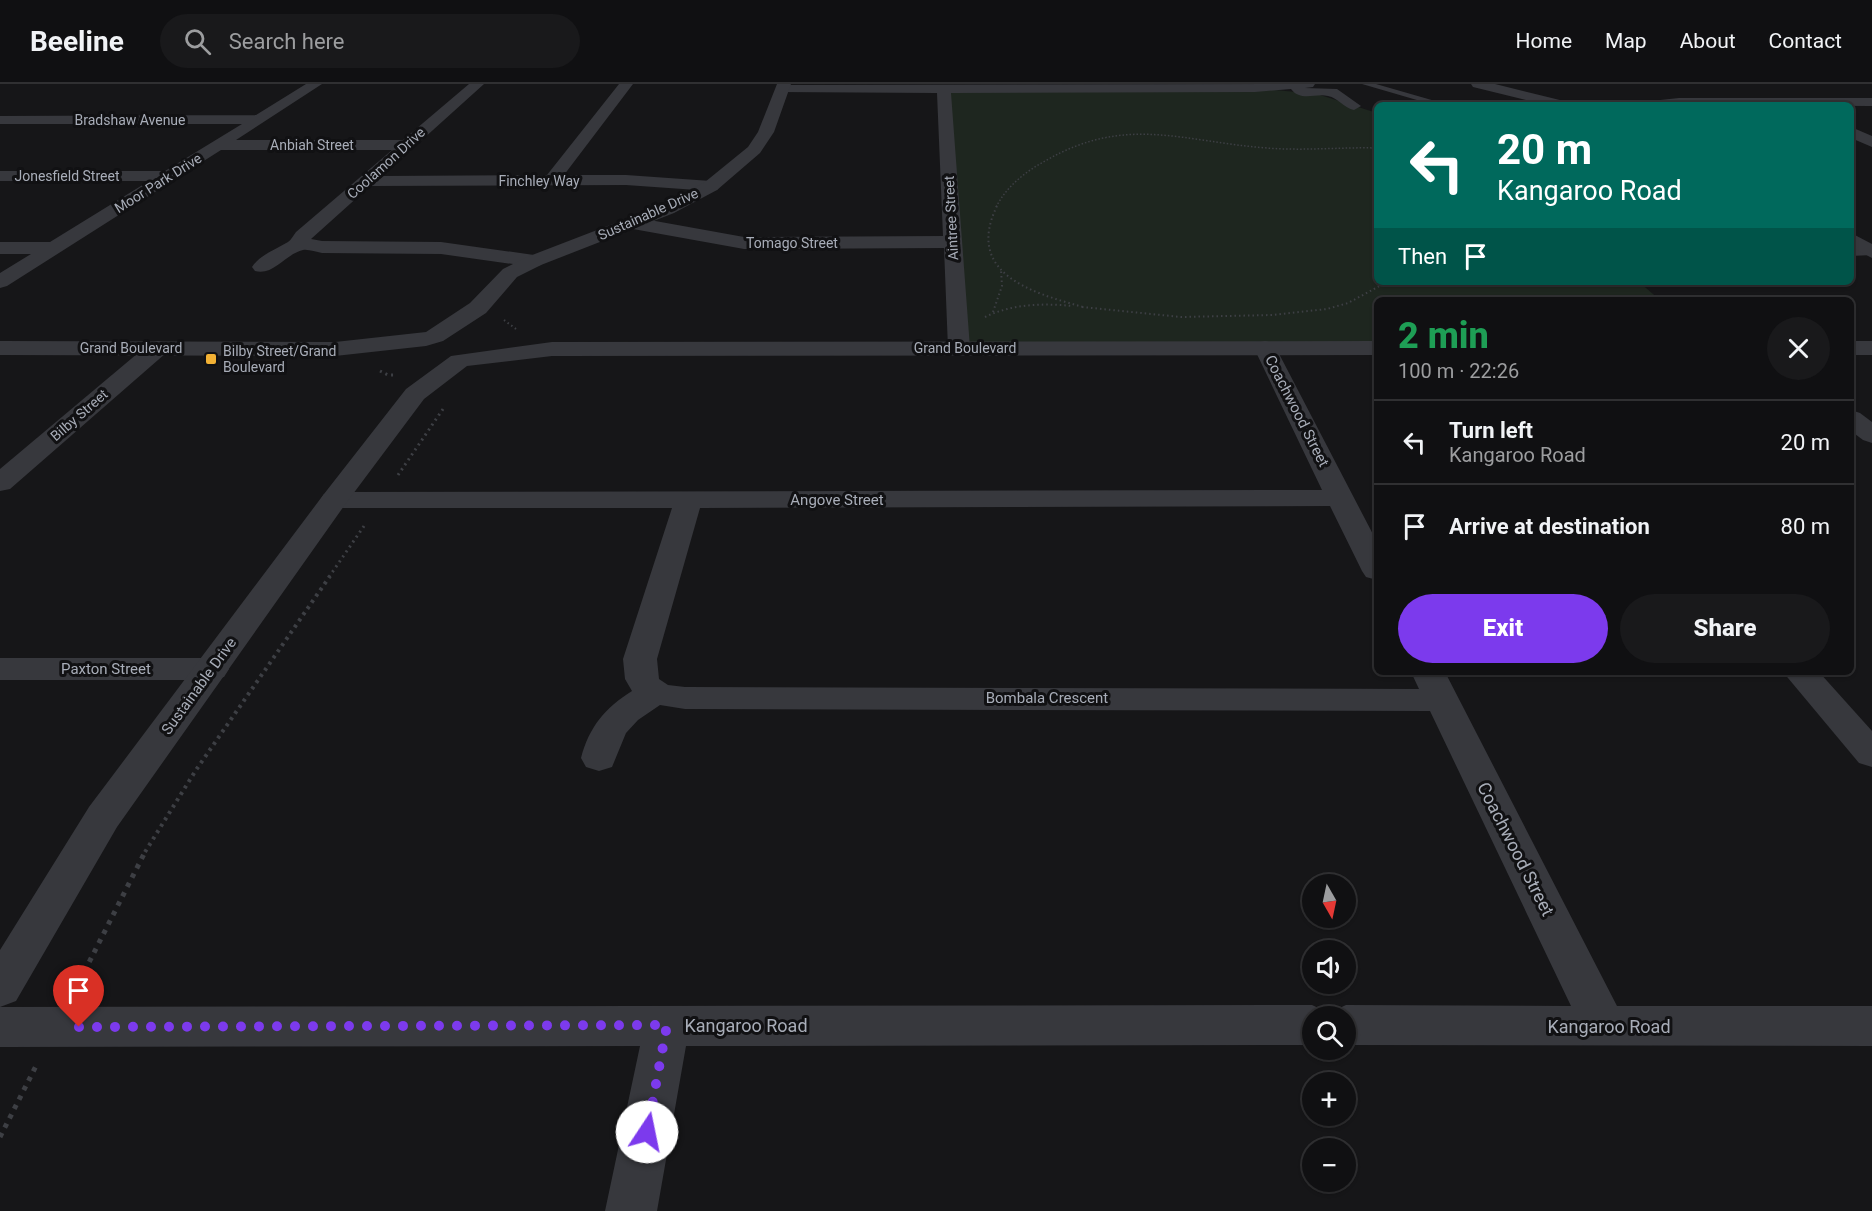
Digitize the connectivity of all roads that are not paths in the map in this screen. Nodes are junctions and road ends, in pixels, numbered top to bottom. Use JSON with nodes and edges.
{"nodes":[{"id":1,"x":315,"y":84,"type":"edge"},
{"id":2,"x":477,"y":84,"type":"edge"},
{"id":3,"x":626,"y":84,"type":"edge"},
{"id":4,"x":1366,"y":84,"type":"edge"},
{"id":5,"x":1481,"y":84,"type":"edge"},
{"id":6,"x":784,"y":86,"type":"edge"},
{"id":7,"x":880,"y":86,"type":"edge"},
{"id":8,"x":1309,"y":87,"type":"edge"},
{"id":9,"x":944,"y":88,"type":"junction"},
{"id":10,"x":1337,"y":88,"type":"edge"},
{"id":11,"x":1433,"y":102,"type":"edge"},
{"id":12,"x":1551,"y":102,"type":"edge"},
{"id":13,"x":1854,"y":102,"type":"edge"},
{"id":14,"x":1872,"y":102,"type":"edge"},
{"id":15,"x":259,"y":119,"type":"junction"},
{"id":16,"x":0,"y":120,"type":"edge"},
{"id":17,"x":1854,"y":133,"type":"edge"},
{"id":18,"x":1872,"y":142,"type":"edge"},
{"id":19,"x":219,"y":145,"type":"junction"},
{"id":20,"x":405,"y":145,"type":"junction"},
{"id":21,"x":0,"y":176,"type":"edge"},
{"id":22,"x":170,"y":176,"type":"junction"},
{"id":23,"x":367,"y":180,"type":"junction"},
{"id":24,"x":551,"y":181,"type":"junction"},
{"id":25,"x":711,"y":186,"type":"junction"},
{"id":26,"x":633,"y":223,"type":"junction"},
{"id":27,"x":953,"y":242,"type":"junction"},
{"id":28,"x":302,"y":243,"type":"junction"},
{"id":29,"x":0,"y":248,"type":"edge"},
{"id":30,"x":54,"y":248,"type":"junction"},
{"id":31,"x":534,"y":261,"type":"junction"},
{"id":32,"x":262,"y":267,"type":"dead end"},
{"id":33,"x":0,"y":282,"type":"edge"},
{"id":34,"x":478,"y":308,"type":"junction"},
{"id":35,"x":480,"y":335,"type":"junction"},
{"id":36,"x":430,"y":338,"type":"junction"},
{"id":37,"x":0,"y":348,"type":"edge"},
{"id":38,"x":158,"y":348,"type":"junction"},
{"id":39,"x":959,"y":348,"type":"junction"},
{"id":40,"x":1264,"y":348,"type":"junction"},
{"id":41,"x":1374,"y":348,"type":"edge"},
{"id":42,"x":1854,"y":348,"type":"edge"},
{"id":43,"x":1872,"y":348,"type":"edge"},
{"id":44,"x":335,"y":349,"type":"junction"},
{"id":45,"x":552,"y":349,"type":"junction"},
{"id":46,"x":415,"y":360,"type":"junction"},
{"id":47,"x":463,"y":360,"type":"junction"},
{"id":48,"x":415,"y":394,"type":"junction"},
{"id":49,"x":1854,"y":420,"type":"edge"},
{"id":50,"x":1872,"y":435,"type":"edge"},
{"id":51,"x":0,"y":483,"type":"edge"},
{"id":52,"x":1341,"y":498,"type":"junction"},
{"id":53,"x":334,"y":500,"type":"junction"},
{"id":54,"x":688,"y":500,"type":"junction"},
{"id":55,"x":1374,"y":565,"type":"edge"},
{"id":56,"x":0,"y":669,"type":"edge"},
{"id":57,"x":212,"y":669,"type":"junction"},
{"id":58,"x":1803,"y":675,"type":"edge"},
{"id":59,"x":1435,"y":686,"type":"edge"},
{"id":60,"x":654,"y":693,"type":"junction"},
{"id":61,"x":1872,"y":754,"type":"edge"},
{"id":62,"x":599,"y":758,"type":"dead end"},
{"id":63,"x":0,"y":988,"type":"edge"},
{"id":64,"x":667,"y":1025,"type":"junction"},
{"id":65,"x":1302,"y":1025,"type":"edge"},
{"id":66,"x":1356,"y":1025,"type":"edge"},
{"id":67,"x":1604,"y":1026,"type":"junction"},
{"id":68,"x":1872,"y":1026,"type":"edge"},
{"id":69,"x":0,"y":1027,"type":"edge"},
{"id":70,"x":631,"y":1211,"type":"edge"}],
"edges":[{"from":1,"to":15,"type":"street","name":"Moor Park Drive"},
{"from":2,"to":20,"type":"street","name":"Coolamon Drive"},
{"from":3,"to":24,"type":"street"},
{"from":4,"to":11,"type":"lane"},
{"from":5,"to":12,"type":"street"},
{"from":6,"to":7,"type":"street"},
{"from":6,"to":25,"type":"street","name":"Sustainable Drive"},
{"from":7,"to":9,"type":"street"},
{"from":8,"to":9,"type":"street"},
{"from":8,"to":10,"type":"street"},
{"from":8,"to":10,"type":"street"},
{"from":9,"to":27,"type":"street","name":"Aintree Street"},
{"from":13,"to":14,"type":"street"},
{"from":15,"to":16,"type":"street","name":"Bradshaw Avenue"},
{"from":15,"to":19,"type":"street","name":"Moor Park Drive"},
{"from":17,"to":18,"type":"street"},
{"from":19,"to":20,"type":"street","name":"Anbiah Street"},
{"from":19,"to":22,"type":"street","name":"Moor Park Drive"},
{"from":20,"to":23,"type":"street","name":"Coolamon Drive"},
{"from":21,"to":22,"type":"street","name":"Jonesfield Street"},
{"from":22,"to":30,"type":"street","name":"Moor Park Drive"},
{"from":23,"to":24,"type":"street","name":"Finchley Way"},
{"from":23,"to":28,"type":"street","name":"Coolamon Drive"},
{"from":24,"to":25,"type":"street","name":"Finchley Way"},
{"from":25,"to":26,"type":"street","name":"Sustainable Drive"},
{"from":26,"to":27,"type":"street","name":"Tomago Street"},
{"from":26,"to":31,"type":"street","name":"Sustainable Drive"},
{"from":27,"to":39,"type":"street","name":"Aintree Street"},
{"from":28,"to":31,"type":"street"},
{"from":28,"to":32,"type":"street","name":"Coolamon Drive"},
{"from":29,"to":30,"type":"street"},
{"from":30,"to":33,"type":"street","name":"Moor Park Drive"},
{"from":31,"to":34,"type":"street","name":"Sustainable Drive"},
{"from":34,"to":35,"type":"street"},
{"from":34,"to":36,"type":"street","name":"Sustainable Drive"},
{"from":35,"to":36,"type":"street","name":"Grand Boulevard"},
{"from":35,"to":45,"type":"street","name":"Grand Boulevard"},
{"from":35,"to":47,"type":"street","name":"Sustainable Drive"},
{"from":36,"to":44,"type":"street","name":"Grand Boulevard"},
{"from":36,"to":46,"type":"street"},
{"from":37,"to":38,"type":"street","name":"Grand Boulevard"},
{"from":38,"to":44,"type":"street","name":"Grand Boulevard"},
{"from":38,"to":51,"type":"street","name":"Bilby Street"},
{"from":39,"to":40,"type":"street","name":"Grand Boulevard"},
{"from":39,"to":45,"type":"street","name":"Grand Boulevard"},
{"from":40,"to":41,"type":"street","name":"Grand Boulevard"},
{"from":40,"to":52,"type":"street","name":"Coachwood Street"},
{"from":42,"to":43,"type":"street"},
{"from":44,"to":46,"type":"street","name":"Grand Boulevard"},
{"from":45,"to":47,"type":"street","name":"Grand Boulevard"},
{"from":46,"to":47,"type":"street","name":"Grand Boulevard"},
{"from":46,"to":48,"type":"street"},
{"from":47,"to":48,"type":"street","name":"Sustainable Drive"},
{"from":48,"to":53,"type":"street","name":"Sustainable Drive"},
{"from":49,"to":50,"type":"street"},
{"from":52,"to":54,"type":"street","name":"Angove Street"},
{"from":52,"to":55,"type":"street","name":"Coachwood Street"},
{"from":53,"to":54,"type":"street","name":"Angove Street"},
{"from":53,"to":57,"type":"street","name":"Sustainable Drive"},
{"from":54,"to":60,"type":"street"},
{"from":56,"to":57,"type":"street","name":"Paxton Street"},
{"from":57,"to":63,"type":"street","name":"Sustainable Drive"},
{"from":58,"to":61,"type":"street"},
{"from":59,"to":60,"type":"street","name":"Bombala Crescent"},
{"from":59,"to":67,"type":"street","name":"Coachwood Street"},
{"from":60,"to":62,"type":"street"},
{"from":64,"to":65,"type":"street","name":"Kangaroo Road"},
{"from":64,"to":69,"type":"street","name":"Kangaroo Road"},
{"from":64,"to":70,"type":"street"},
{"from":66,"to":67,"type":"street","name":"Kangaroo Road"},
{"from":67,"to":68,"type":"street","name":"Kangaroo Road"}]}
